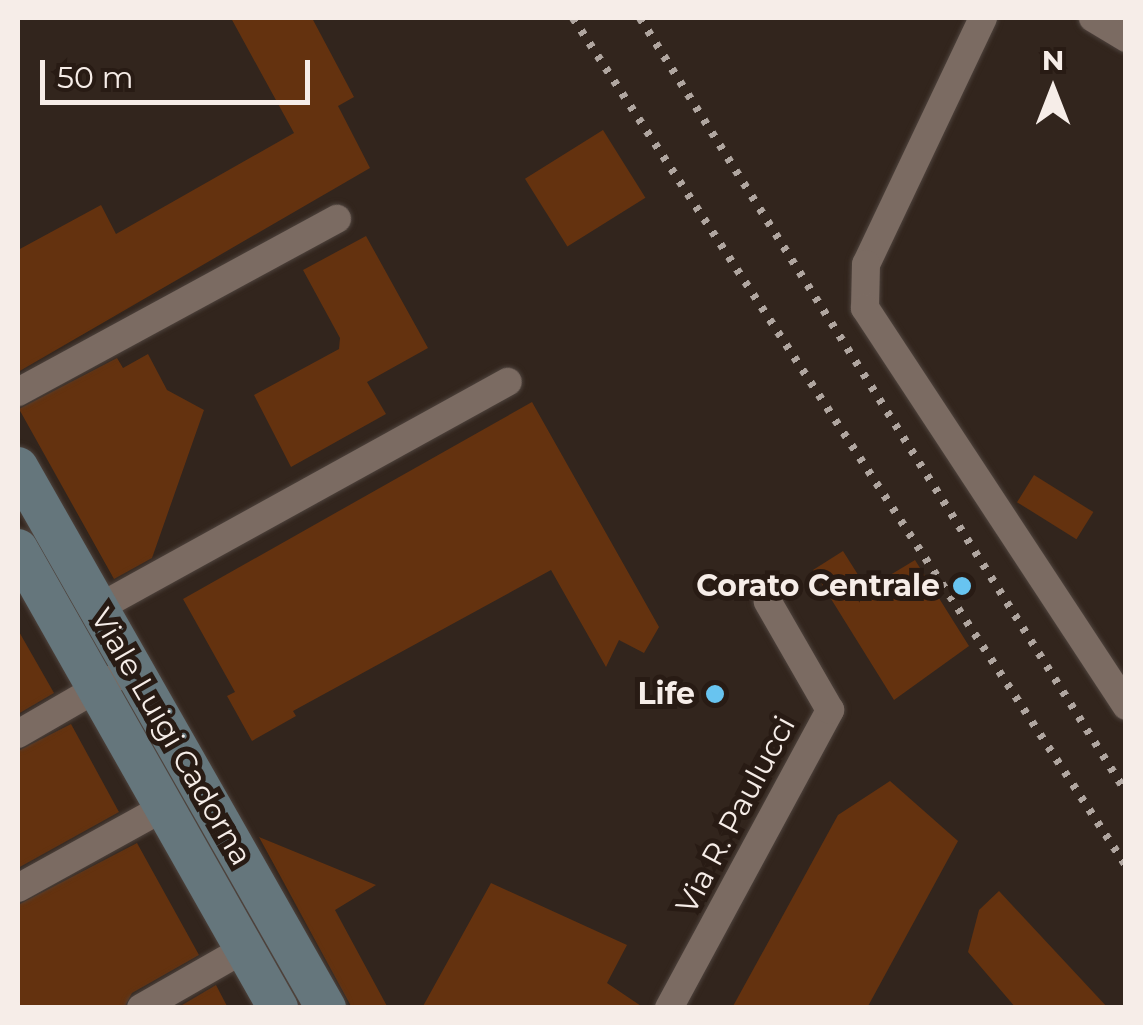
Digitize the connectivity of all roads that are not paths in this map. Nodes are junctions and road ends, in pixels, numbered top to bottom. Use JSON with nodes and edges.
{"nodes":[{"id":1,"x":982,"y":18,"type":"edge"},
{"id":2,"x":1093,"y":18,"type":"edge"},
{"id":3,"x":1126,"y":38,"type":"edge"},
{"id":4,"x":337,"y":219,"type":"dead end"},
{"id":5,"x":508,"y":382,"type":"dead end"},
{"id":6,"x":18,"y":392,"type":"edge"},
{"id":7,"x":18,"y":466,"type":"edge"},
{"id":8,"x":18,"y":549,"type":"edge"},
{"id":9,"x":768,"y":602,"type":"dead end"},
{"id":10,"x":98,"y":608,"type":"junction"},
{"id":11,"x":132,"y":668,"type":"junction"},
{"id":12,"x":96,"y":692,"type":"junction"},
{"id":13,"x":1126,"y":706,"type":"edge"},
{"id":14,"x":18,"y":734,"type":"edge"},
{"id":15,"x":163,"y":808,"type":"junction"},
{"id":16,"x":18,"y":888,"type":"edge"},
{"id":17,"x":244,"y":949,"type":"junction"},
{"id":18,"x":141,"y":1008,"type":"edge"},
{"id":19,"x":278,"y":1008,"type":"edge"},
{"id":20,"x":326,"y":1008,"type":"edge"},
{"id":21,"x":669,"y":1008,"type":"edge"}],
"edges":[{"from":1,"to":13,"type":"street"},
{"from":2,"to":3,"type":"street"},
{"from":4,"to":6,"type":"street"},
{"from":5,"to":10,"type":"street"},
{"from":7,"to":10,"type":"main road","name":"Viale Luigi Cadorna"},
{"from":8,"to":12,"type":"main road","name":"Viale Luigi Cadorna"},
{"from":9,"to":21,"type":"street","name":"Via R. Paulucci"},
{"from":10,"to":11,"type":"main road","name":"Viale Luigi Cadorna"},
{"from":11,"to":12,"type":"street"},
{"from":11,"to":20,"type":"main road","name":"Viale Luigi Cadorna"},
{"from":12,"to":14,"type":"street"},
{"from":12,"to":15,"type":"main road","name":"Viale Luigi Cadorna"},
{"from":15,"to":16,"type":"street"},
{"from":15,"to":17,"type":"main road","name":"Viale Luigi Cadorna"},
{"from":17,"to":18,"type":"street"},
{"from":17,"to":19,"type":"main road","name":"Viale Luigi Cadorna"}]}
